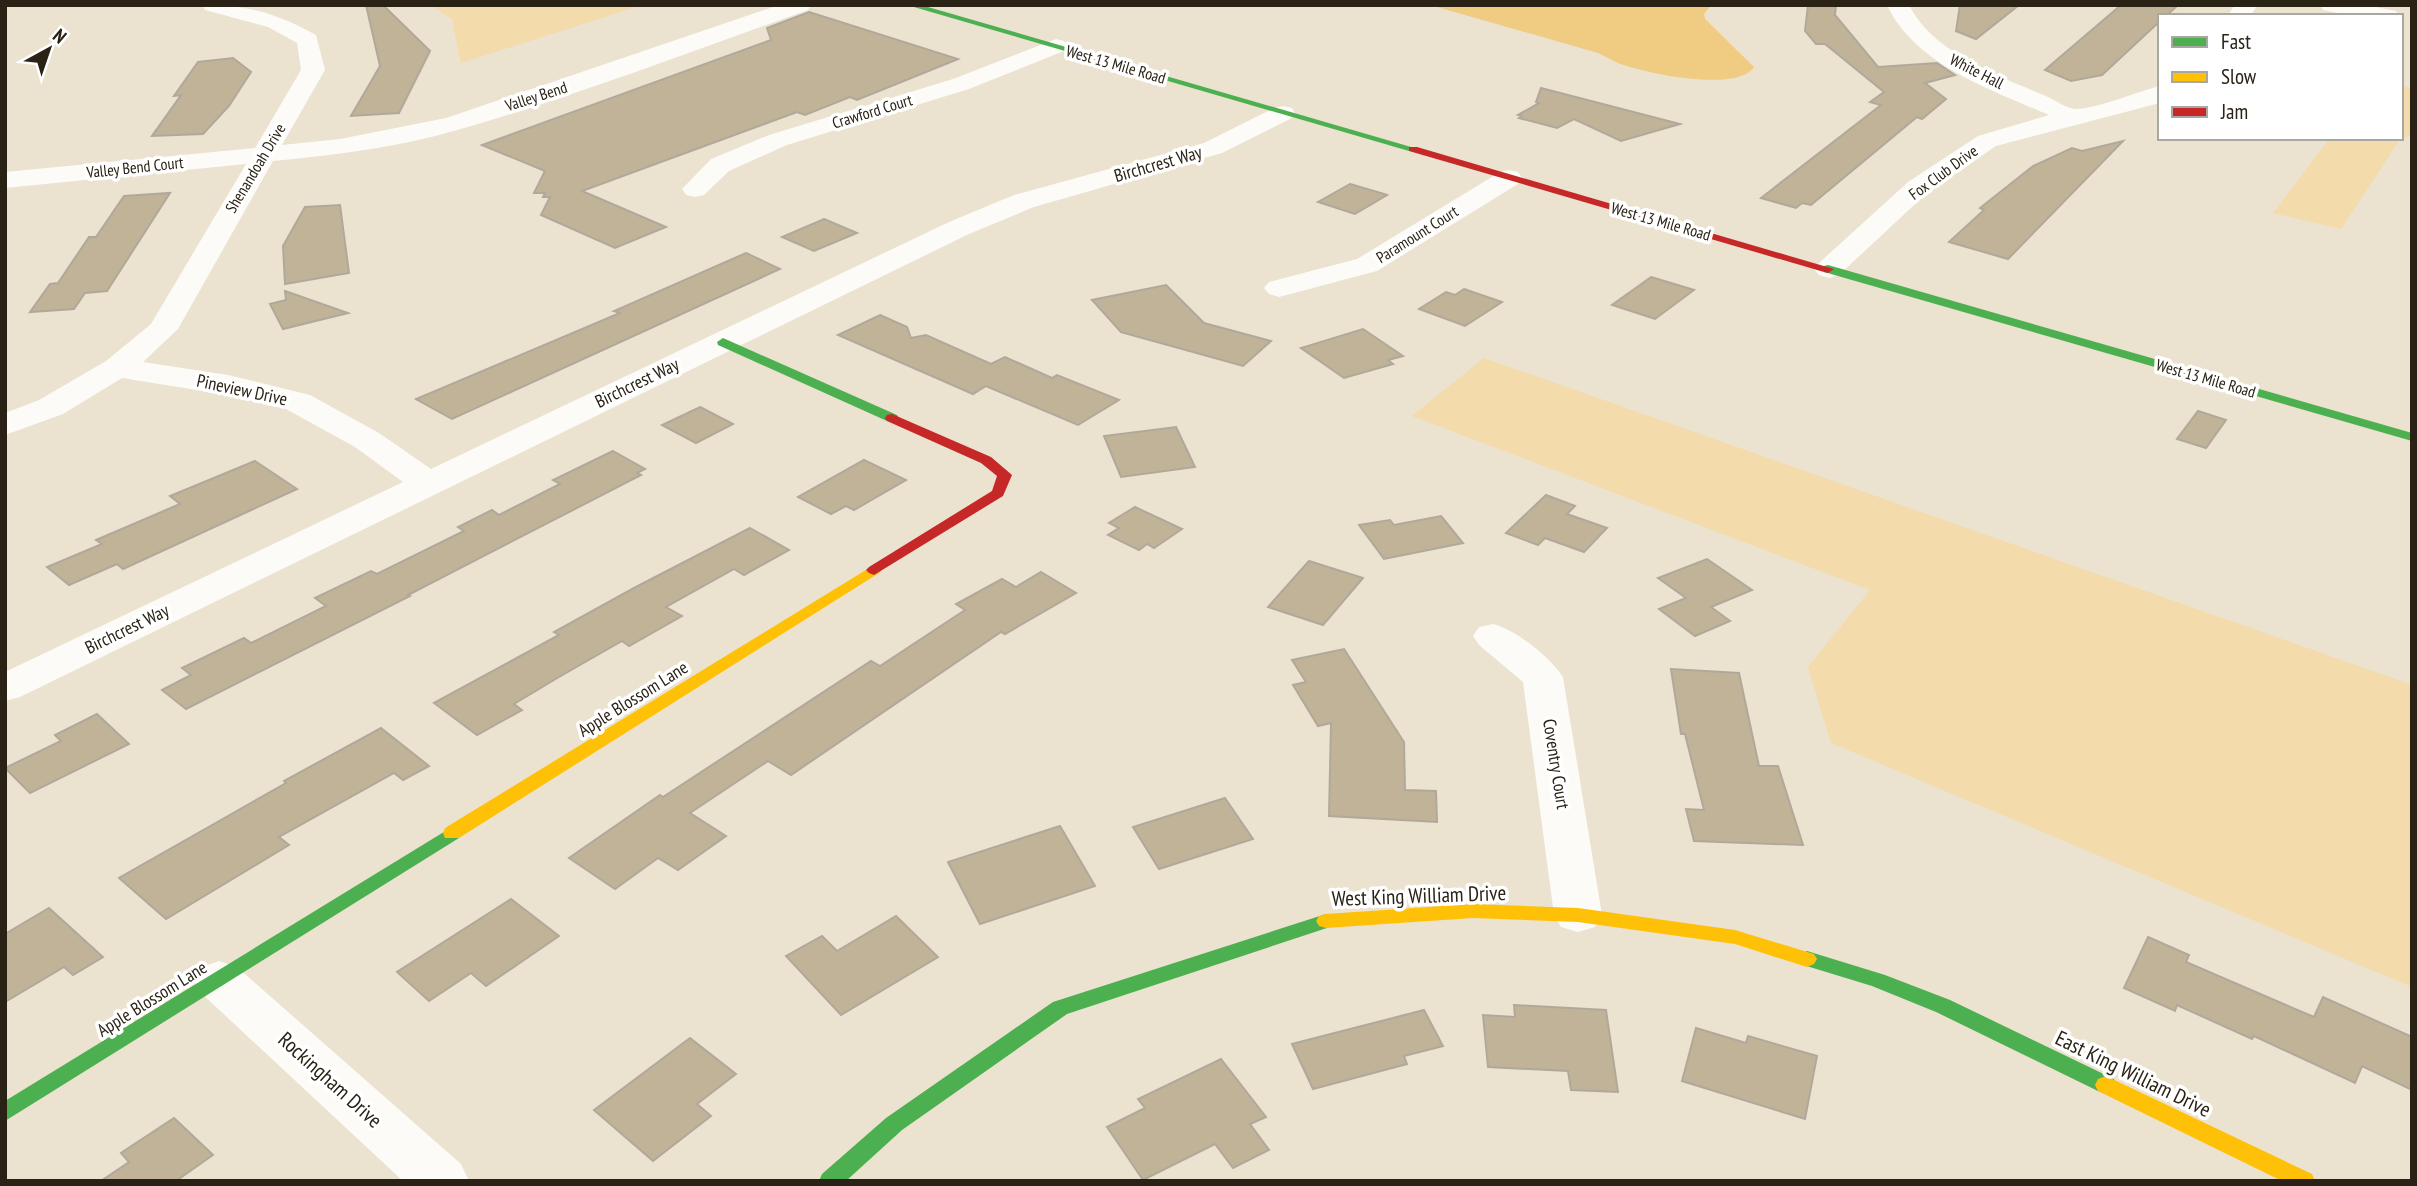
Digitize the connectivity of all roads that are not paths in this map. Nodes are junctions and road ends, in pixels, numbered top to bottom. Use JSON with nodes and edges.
{"nodes":[{"id":1,"x":213,"y":5,"type":"edge"},
{"id":2,"x":800,"y":5,"type":"edge"},
{"id":3,"x":911,"y":5,"type":"edge"},
{"id":4,"x":1898,"y":5,"type":"edge"},
{"id":5,"x":2331,"y":5,"type":"edge"},
{"id":6,"x":2378,"y":14,"type":"edge"},
{"id":7,"x":1056,"y":46,"type":"junction"},
{"id":8,"x":2158,"y":94,"type":"edge"},
{"id":9,"x":1283,"y":113,"type":"junction"},
{"id":10,"x":2075,"y":118,"type":"junction"},
{"id":11,"x":264,"y":155,"type":"junction"},
{"id":12,"x":1509,"y":178,"type":"junction"},
{"id":13,"x":5,"y":180,"type":"edge"},
{"id":14,"x":695,"y":189,"type":"dead end"},
{"id":15,"x":1829,"y":269,"type":"junction"},
{"id":16,"x":1279,"y":288,"type":"dead end"},
{"id":17,"x":723,"y":342,"type":"junction"},
{"id":18,"x":117,"y":368,"type":"junction"},
{"id":19,"x":5,"y":425,"type":"edge"},
{"id":20,"x":2412,"y":437,"type":"edge"},
{"id":21,"x":429,"y":484,"type":"junction"},
{"id":22,"x":1493,"y":636,"type":"dead end"},
{"id":23,"x":5,"y":688,"type":"edge"},
{"id":24,"x":1578,"y":915,"type":"junction"},
{"id":25,"x":219,"y":979,"type":"junction"},
{"id":26,"x":1944,"y":1006,"type":"joint"},
{"id":27,"x":5,"y":1112,"type":"edge"},
{"id":28,"x":441,"y":1181,"type":"edge"},
{"id":29,"x":830,"y":1181,"type":"edge"},
{"id":30,"x":2304,"y":1181,"type":"edge"}],
"edges":[{"from":1,"to":11,"type":"street","name":"Shenandoah Drive"},
{"from":2,"to":11,"type":"street","name":"Valley Bend"},
{"from":3,"to":7,"type":"street","name":"West 13 Mile Road"},
{"from":4,"to":10,"type":"street","name":"White Hall"},
{"from":5,"to":6,"type":"street"},
{"from":7,"to":9,"type":"street","name":"West 13 Mile Road"},
{"from":7,"to":14,"type":"street","name":"Crawford Court"},
{"from":8,"to":10,"type":"street","name":"Fox Club Drive"},
{"from":9,"to":12,"type":"street","name":"West 13 Mile Road"},
{"from":9,"to":17,"type":"street","name":"Birchcrest Way"},
{"from":10,"to":15,"type":"street","name":"Fox Club Drive"},
{"from":11,"to":13,"type":"street","name":"Valley Bend Court"},
{"from":11,"to":18,"type":"street","name":"Shenandoah Drive"},
{"from":12,"to":15,"type":"street","name":"West 13 Mile Road"},
{"from":12,"to":16,"type":"street","name":"Paramount Court"},
{"from":15,"to":20,"type":"street","name":"West 13 Mile Road"},
{"from":17,"to":21,"type":"street","name":"Birchcrest Way"},
{"from":17,"to":25,"type":"street","name":"Apple Blossom Lane"},
{"from":18,"to":19,"type":"street","name":"Shenandoah Drive"},
{"from":18,"to":21,"type":"street","name":"Pineview Drive"},
{"from":21,"to":23,"type":"street","name":"Birchcrest Way"},
{"from":22,"to":24,"type":"street","name":"Coventry Court"},
{"from":24,"to":26,"type":"street","name":"West King William Drive"},
{"from":24,"to":29,"type":"street","name":"West King William Drive"},
{"from":25,"to":27,"type":"street","name":"Apple Blossom Lane"},
{"from":25,"to":28,"type":"street","name":"Rockingham Drive"},
{"from":26,"to":30,"type":"street","name":"East King William Drive"}]}
